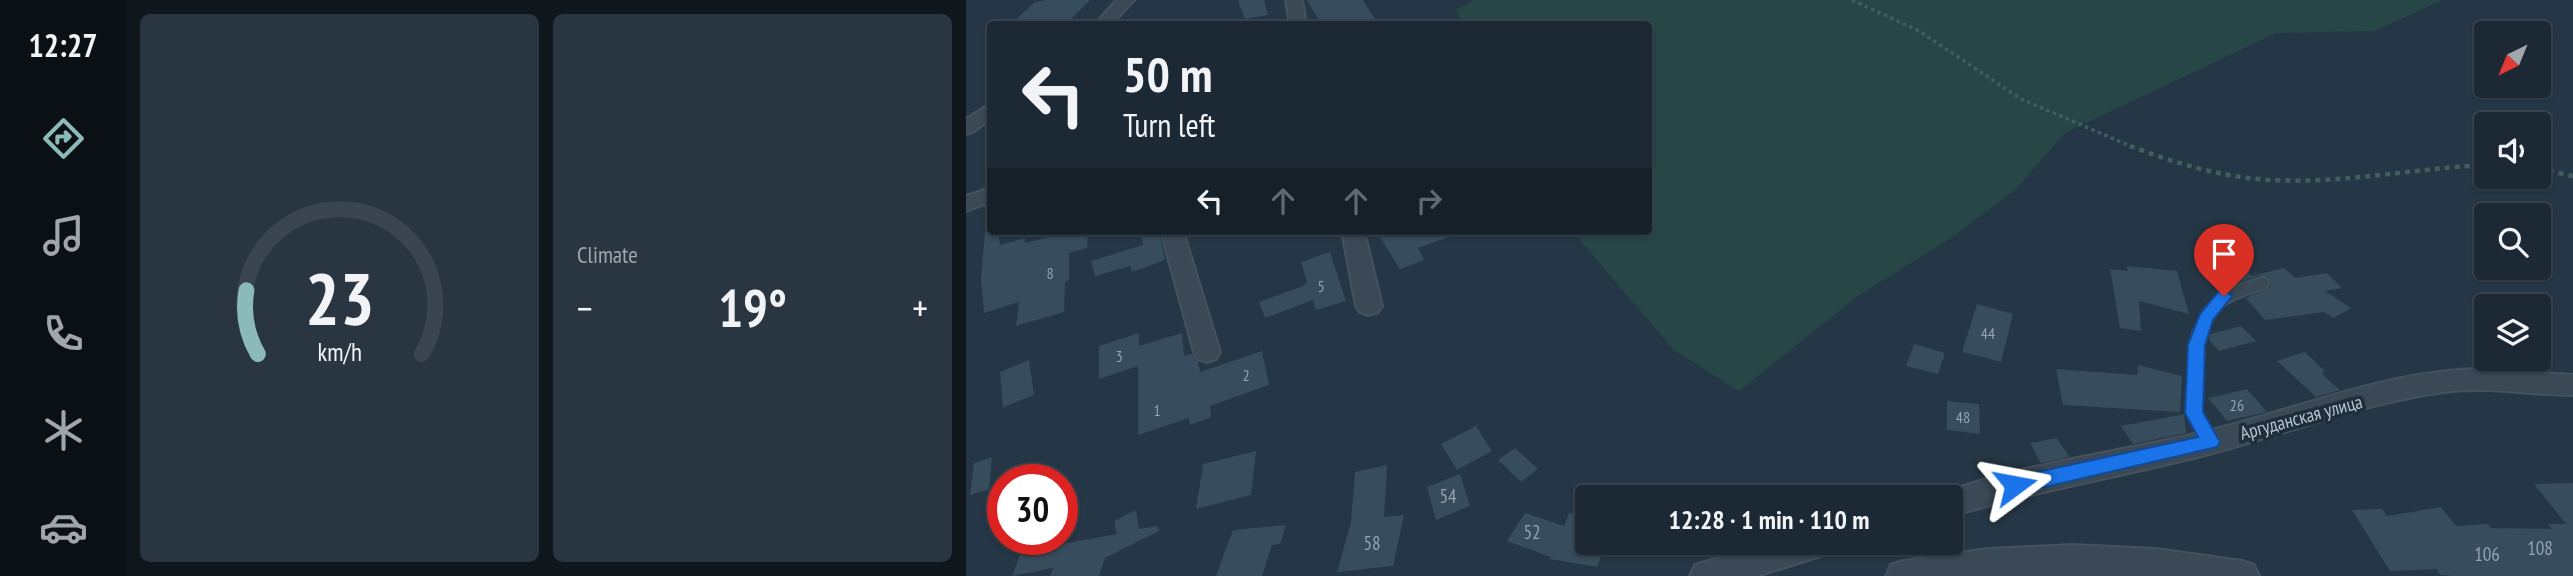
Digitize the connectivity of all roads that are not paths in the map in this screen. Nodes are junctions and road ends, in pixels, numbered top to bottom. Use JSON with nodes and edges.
{"nodes":[{"id":1,"x":1126,"y":0,"type":"edge"},
{"id":2,"x":1294,"y":0,"type":"edge"},
{"id":3,"x":1106,"y":21,"type":"edge"},
{"id":4,"x":1298,"y":21,"type":"edge"},
{"id":5,"x":987,"y":112,"type":"edge"},
{"id":6,"x":966,"y":128,"type":"edge"},
{"id":7,"x":987,"y":196,"type":"edge"},
{"id":8,"x":966,"y":204,"type":"edge"},
{"id":9,"x":1173,"y":235,"type":"edge"},
{"id":10,"x":1354,"y":235,"type":"edge"},
{"id":11,"x":2263,"y":283,"type":"dead end"},
{"id":12,"x":1369,"y":306,"type":"dead end"},
{"id":13,"x":1207,"y":352,"type":"dead end"},
{"id":14,"x":2573,"y":385,"type":"edge"},
{"id":15,"x":2210,"y":442,"type":"junction"},
{"id":16,"x":1963,"y":499,"type":"edge"},
{"id":17,"x":1778,"y":555,"type":"edge"},
{"id":18,"x":1707,"y":576,"type":"edge"},
{"id":19,"x":1903,"y":576,"type":"edge"},
{"id":20,"x":2242,"y":576,"type":"edge"}],
"edges":[{"from":1,"to":3,"type":"street"},
{"from":2,"to":4,"type":"street"},
{"from":5,"to":6,"type":"street"},
{"from":7,"to":8,"type":"street"},
{"from":9,"to":13,"type":"street"},
{"from":10,"to":12,"type":"street"},
{"from":11,"to":15,"type":"lane"},
{"from":14,"to":15,"type":"street","name":"Аргуданская улица"},
{"from":15,"to":16,"type":"street","name":"Аргуданская улица"},
{"from":17,"to":18,"type":"street"},
{"from":19,"to":20,"type":"street"}]}
